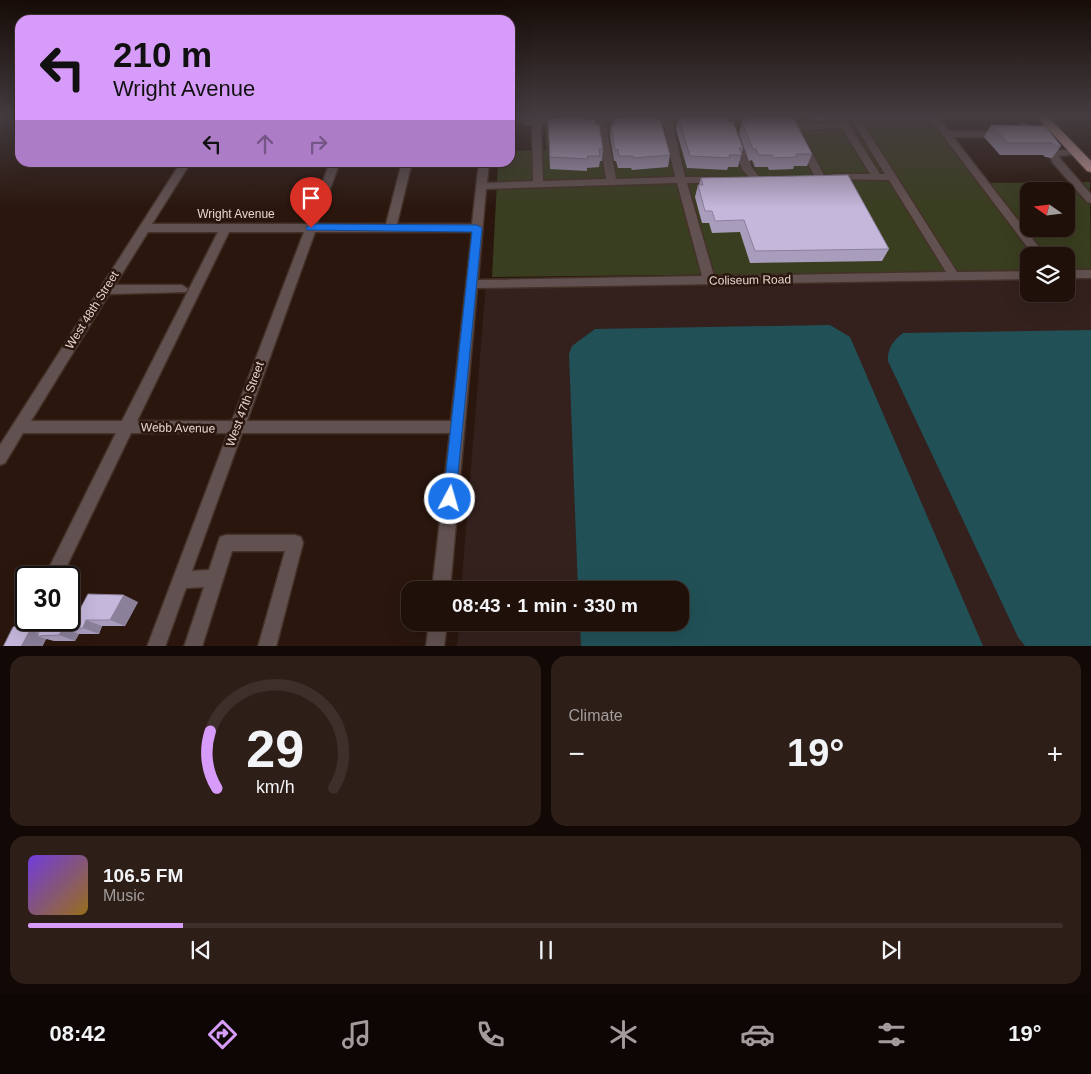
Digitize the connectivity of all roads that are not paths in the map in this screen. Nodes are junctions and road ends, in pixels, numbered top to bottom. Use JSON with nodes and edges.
{"nodes":[{"id":1,"x":537,"y":147,"type":"edge"},
{"id":2,"x":605,"y":147,"type":"edge"},
{"id":3,"x":674,"y":147,"type":"edge"},
{"id":4,"x":739,"y":147,"type":"edge"},
{"id":5,"x":801,"y":147,"type":"edge"},
{"id":6,"x":859,"y":147,"type":"edge"},
{"id":7,"x":873,"y":147,"type":"edge"},
{"id":8,"x":957,"y":147,"type":"edge"},
{"id":9,"x":1048,"y":147,"type":"edge"},
{"id":10,"x":1070,"y":147,"type":"edge"},
{"id":11,"x":1075,"y":152,"type":"junction"},
{"id":12,"x":1054,"y":153,"type":"junction"},
{"id":13,"x":183,"y":167,"type":"edge"},
{"id":14,"x":333,"y":167,"type":"edge"},
{"id":15,"x":406,"y":167,"type":"edge"},
{"id":16,"x":483,"y":167,"type":"edge"},
{"id":17,"x":1091,"y":168,"type":"edge"},
{"id":18,"x":876,"y":176,"type":"junction"},
{"id":19,"x":892,"y":177,"type":"junction"},
{"id":20,"x":682,"y":180,"type":"junction"},
{"id":21,"x":611,"y":182,"type":"junction"},
{"id":22,"x":538,"y":185,"type":"junction"},
{"id":23,"x":481,"y":186,"type":"junction"},
{"id":24,"x":1091,"y":200,"type":"edge"},
{"id":25,"x":144,"y":228,"type":"junction"},
{"id":26,"x":225,"y":228,"type":"junction"},
{"id":27,"x":311,"y":228,"type":"junction"},
{"id":28,"x":392,"y":228,"type":"junction"},
{"id":29,"x":477,"y":228,"type":"junction"},
{"id":30,"x":1033,"y":247,"type":"edge"},
{"id":31,"x":1075,"y":274,"type":"edge"},
{"id":32,"x":1091,"y":274,"type":"edge"},
{"id":33,"x":1020,"y":275,"type":"edge"},
{"id":34,"x":954,"y":276,"type":"junction"},
{"id":35,"x":709,"y":280,"type":"junction"},
{"id":36,"x":471,"y":284,"type":"junction"},
{"id":37,"x":182,"y":289,"type":"dead end"},
{"id":38,"x":105,"y":290,"type":"junction"},
{"id":39,"x":126,"y":427,"type":"junction"},
{"id":40,"x":457,"y":427,"type":"junction"},
{"id":41,"x":18,"y":428,"type":"junction"},
{"id":42,"x":236,"y":428,"type":"junction"},
{"id":43,"x":0,"y":458,"type":"edge"},
{"id":44,"x":58,"y":566,"type":"edge"},
{"id":45,"x":214,"y":578,"type":"junction"},
{"id":46,"x":180,"y":580,"type":"junction"},
{"id":47,"x":442,"y":581,"type":"edge"},
{"id":48,"x":437,"y":631,"type":"edge"},
{"id":49,"x":156,"y":646,"type":"edge"},
{"id":50,"x":193,"y":646,"type":"edge"},
{"id":51,"x":267,"y":646,"type":"edge"},
{"id":52,"x":436,"y":646,"type":"edge"}],
"edges":[{"from":1,"to":22,"type":"street"},
{"from":2,"to":21,"type":"street"},
{"from":3,"to":20,"type":"street"},
{"from":4,"to":20,"type":"street"},
{"from":5,"to":18,"type":"street"},
{"from":6,"to":18,"type":"street"},
{"from":7,"to":19,"type":"street"},
{"from":8,"to":30,"type":"street"},
{"from":9,"to":12,"type":"street"},
{"from":10,"to":11,"type":"highway"},
{"from":11,"to":12,"type":"street"},
{"from":11,"to":17,"type":"highway"},
{"from":12,"to":24,"type":"street"},
{"from":13,"to":25,"type":"street","name":"West 48th Street"},
{"from":14,"to":27,"type":"street","name":"West 47th Street"},
{"from":15,"to":28,"type":"street"},
{"from":16,"to":23,"type":"street"},
{"from":18,"to":19,"type":"street"},
{"from":19,"to":34,"type":"street"},
{"from":20,"to":21,"type":"street"},
{"from":20,"to":35,"type":"street"},
{"from":21,"to":22,"type":"street"},
{"from":22,"to":23,"type":"street"},
{"from":23,"to":29,"type":"street"},
{"from":25,"to":26,"type":"street","name":"Wright Avenue"},
{"from":25,"to":38,"type":"street","name":"West 48th Street"},
{"from":26,"to":27,"type":"street","name":"Wright Avenue"},
{"from":26,"to":39,"type":"street"},
{"from":27,"to":28,"type":"street","name":"Wright Avenue"},
{"from":27,"to":42,"type":"street","name":"West 47th Street"},
{"from":28,"to":29,"type":"street","name":"Wright Avenue"},
{"from":29,"to":36,"type":"street"},
{"from":31,"to":32,"type":"street"},
{"from":33,"to":34,"type":"street","name":"Coliseum Road"},
{"from":34,"to":35,"type":"street","name":"Coliseum Road"},
{"from":35,"to":36,"type":"street","name":"Coliseum Road"},
{"from":36,"to":40,"type":"street"},
{"from":37,"to":38,"type":"street"},
{"from":38,"to":41,"type":"street","name":"West 48th Street"},
{"from":39,"to":41,"type":"street","name":"Webb Avenue"},
{"from":39,"to":42,"type":"street","name":"Webb Avenue"},
{"from":39,"to":44,"type":"street"},
{"from":40,"to":42,"type":"street","name":"Webb Avenue"},
{"from":40,"to":47,"type":"street"},
{"from":41,"to":43,"type":"street","name":"West 48th Street"},
{"from":42,"to":46,"type":"street","name":"West 47th Street"},
{"from":45,"to":46,"type":"street"},
{"from":45,"to":50,"type":"street"},
{"from":45,"to":51,"type":"street"},
{"from":46,"to":49,"type":"street","name":"West 47th Street"},
{"from":48,"to":52,"type":"street"}]}
